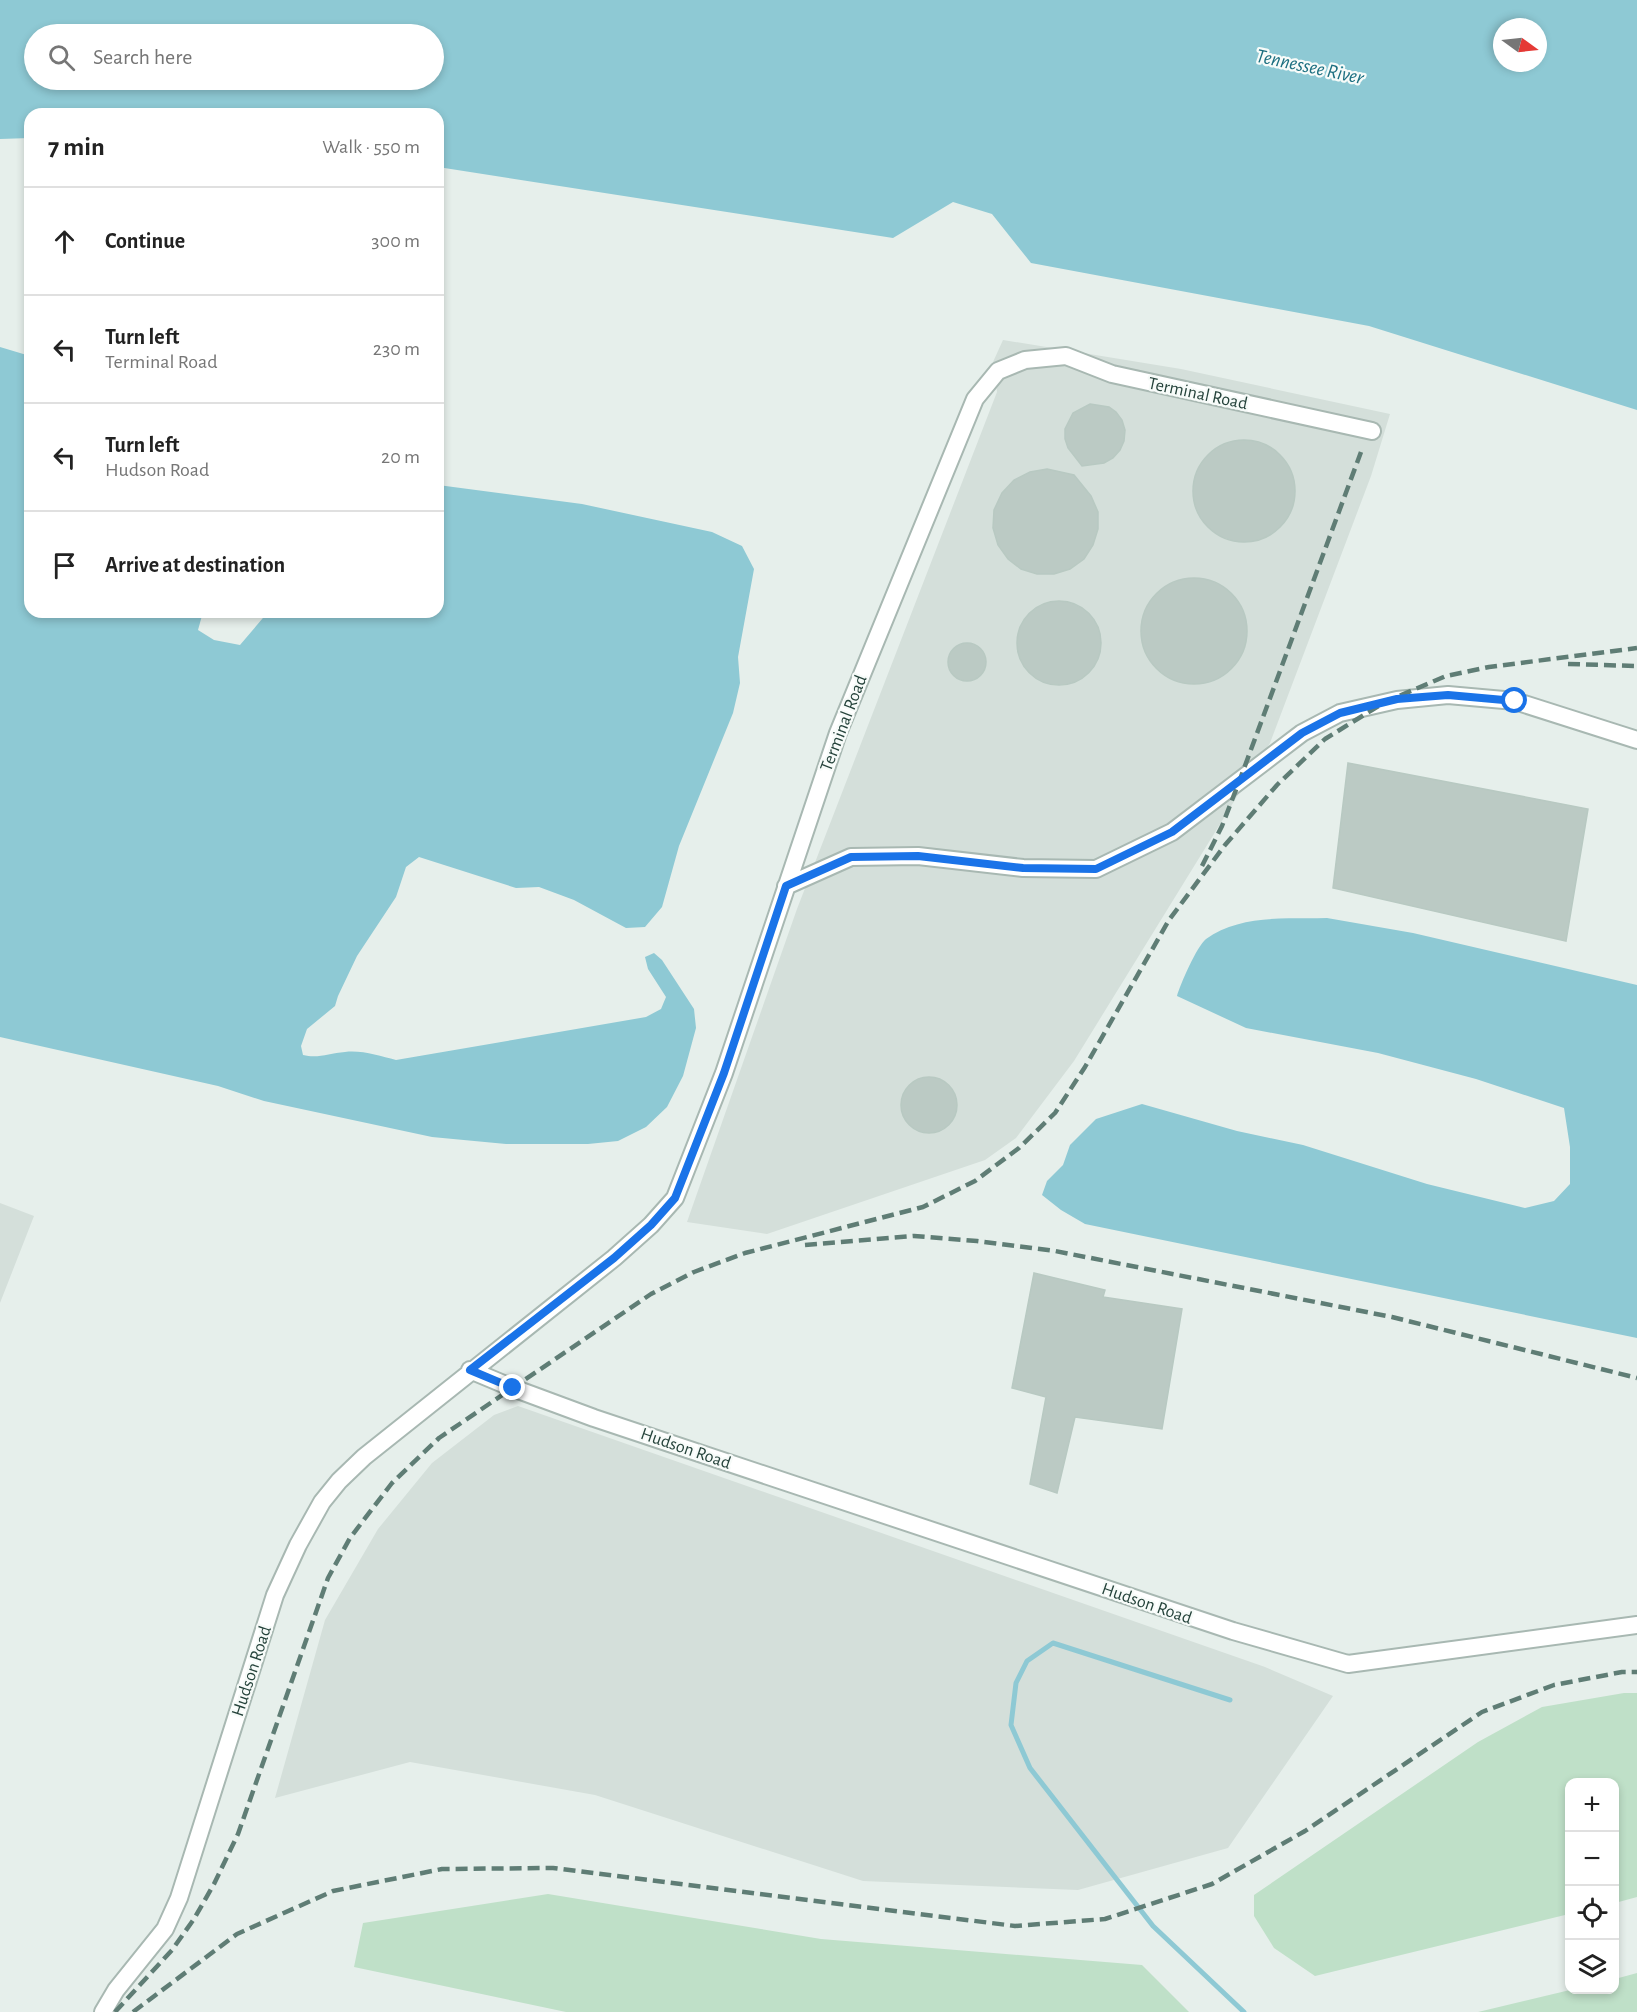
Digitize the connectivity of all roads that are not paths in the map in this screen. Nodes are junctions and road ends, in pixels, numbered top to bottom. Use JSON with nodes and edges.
{"nodes":[{"id":1,"x":1372,"y":431,"type":"dead end"},
{"id":2,"x":1637,"y":740,"type":"edge"},
{"id":3,"x":786,"y":886,"type":"junction"},
{"id":4,"x":470,"y":1370,"type":"junction"},
{"id":5,"x":1637,"y":1625,"type":"edge"},
{"id":6,"x":104,"y":2012,"type":"edge"}],
"edges":[{"from":1,"to":3,"type":"street","name":"Terminal Road"},
{"from":2,"to":3,"type":"street"},
{"from":3,"to":4,"type":"street","name":"Terminal Road"},
{"from":4,"to":5,"type":"street","name":"Hudson Road"},
{"from":4,"to":6,"type":"street","name":"Hudson Road"}]}
